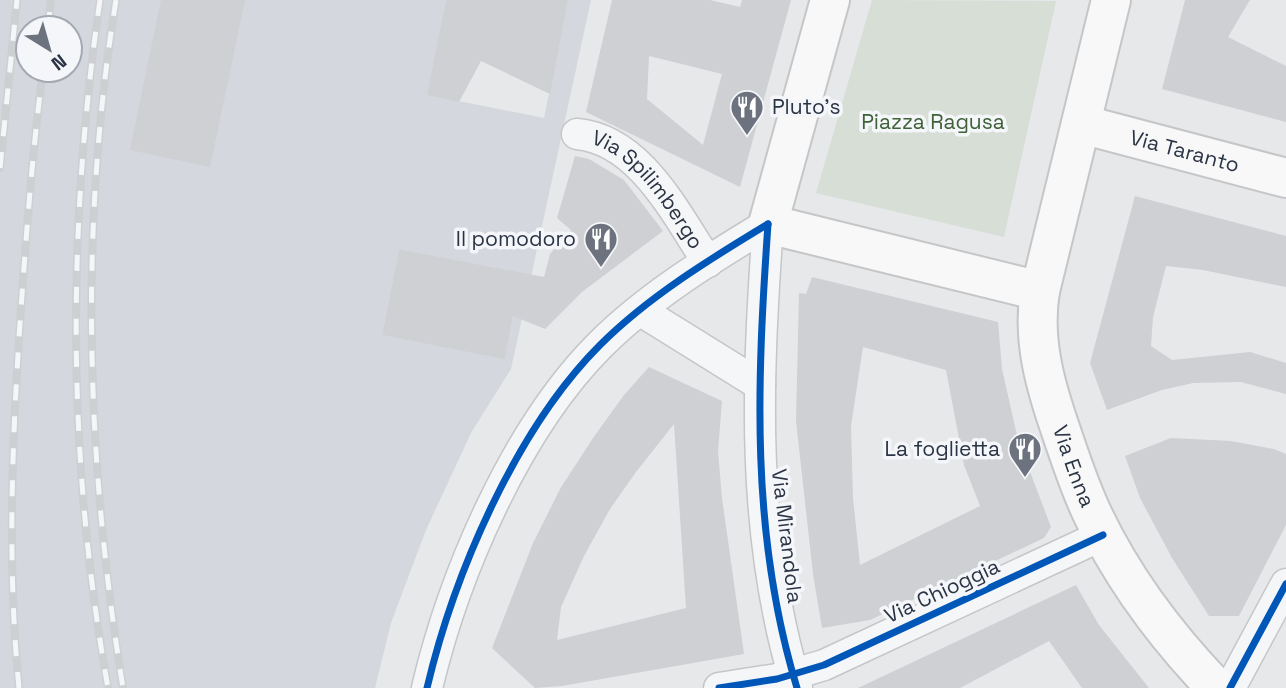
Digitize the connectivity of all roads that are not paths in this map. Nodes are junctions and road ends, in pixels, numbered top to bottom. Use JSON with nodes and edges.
{"nodes":[{"id":1,"x":830,"y":0,"type":"edge"},
{"id":2,"x":1111,"y":0,"type":"edge"},
{"id":3,"x":1081,"y":124,"type":"junction"},
{"id":4,"x":577,"y":134,"type":"dead end"},
{"id":5,"x":1286,"y":178,"type":"edge"},
{"id":6,"x":768,"y":224,"type":"junction"},
{"id":7,"x":708,"y":262,"type":"junction"},
{"id":8,"x":1040,"y":290,"type":"junction"},
{"id":9,"x":641,"y":311,"type":"junction"},
{"id":10,"x":760,"y":386,"type":"junction"},
{"id":11,"x":1103,"y":535,"type":"junction"},
{"id":12,"x":1286,"y":584,"type":"edge"},
{"id":13,"x":795,"y":681,"type":"edge"},
{"id":14,"x":427,"y":688,"type":"edge"},
{"id":15,"x":719,"y":688,"type":"edge"},
{"id":16,"x":1216,"y":688,"type":"edge"},
{"id":17,"x":1230,"y":688,"type":"edge"}],
"edges":[{"from":1,"to":6,"type":"main road"},
{"from":2,"to":3,"type":"main road"},
{"from":3,"to":5,"type":"main road","name":"Via Taranto"},
{"from":3,"to":8,"type":"main road"},
{"from":4,"to":7,"type":"street","name":"Via Spilimbergo"},
{"from":6,"to":7,"type":"street"},
{"from":6,"to":8,"type":"main road"},
{"from":6,"to":10,"type":"street"},
{"from":7,"to":9,"type":"street"},
{"from":8,"to":11,"type":"main road","name":"Via Enna"},
{"from":9,"to":10,"type":"street"},
{"from":9,"to":14,"type":"street"},
{"from":10,"to":13,"type":"street","name":"Via Mirandola"},
{"from":11,"to":13,"type":"street","name":"Via Chioggia"},
{"from":11,"to":16,"type":"main road","name":"Via Enna"},
{"from":12,"to":17,"type":"street"},
{"from":13,"to":15,"type":"street","name":"Via Chioggia"}]}
